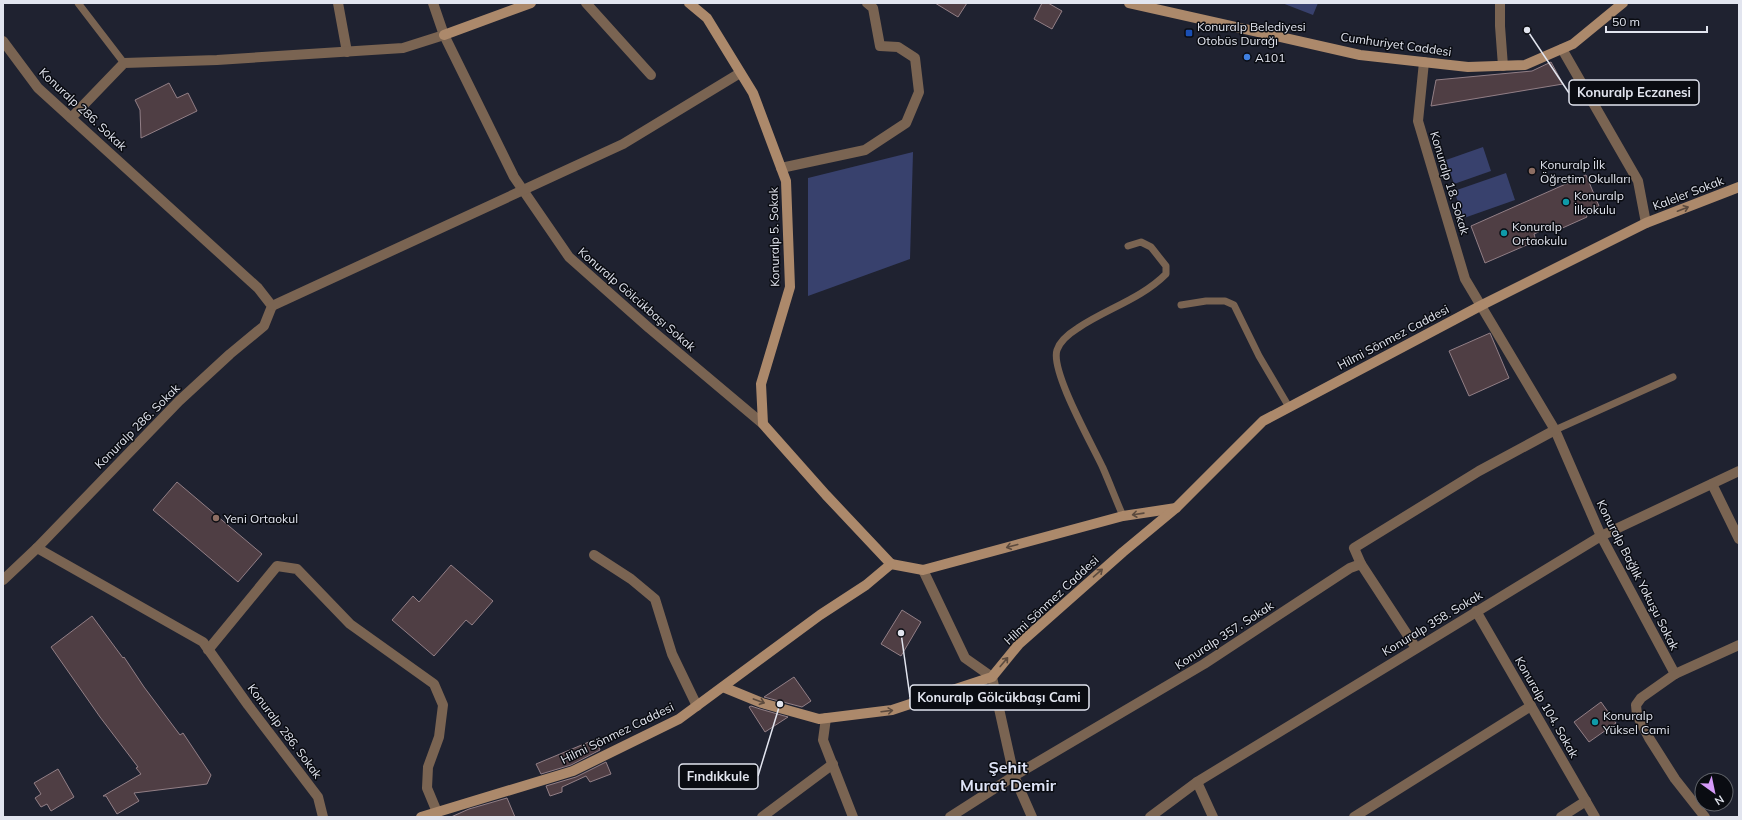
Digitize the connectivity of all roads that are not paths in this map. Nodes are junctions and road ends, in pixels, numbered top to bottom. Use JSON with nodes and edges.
{"nodes":[{"id":1,"x":78,"y":3,"type":"edge"},
{"id":2,"x":338,"y":3,"type":"edge"},
{"id":3,"x":433,"y":3,"type":"edge"},
{"id":4,"x":531,"y":3,"type":"edge"},
{"id":5,"x":586,"y":3,"type":"edge"},
{"id":6,"x":689,"y":3,"type":"edge"},
{"id":7,"x":867,"y":3,"type":"edge"},
{"id":8,"x":1129,"y":3,"type":"edge"},
{"id":9,"x":1500,"y":3,"type":"edge"},
{"id":10,"x":1623,"y":3,"type":"edge"},
{"id":11,"x":444,"y":35,"type":"junction"},
{"id":12,"x":3,"y":41,"type":"edge"},
{"id":13,"x":1562,"y":49,"type":"junction"},
{"id":14,"x":347,"y":52,"type":"junction"},
{"id":15,"x":1424,"y":62,"type":"junction"},
{"id":16,"x":124,"y":63,"type":"junction"},
{"id":17,"x":1503,"y":66,"type":"junction"},
{"id":18,"x":740,"y":73,"type":"junction"},
{"id":19,"x":651,"y":75,"type":"dead end"},
{"id":20,"x":71,"y":118,"type":"junction"},
{"id":21,"x":781,"y":168,"type":"junction"},
{"id":22,"x":1739,"y":187,"type":"edge"},
{"id":23,"x":523,"y":190,"type":"junction"},
{"id":24,"x":1646,"y":223,"type":"junction"},
{"id":25,"x":1128,"y":246,"type":"dead end"},
{"id":26,"x":1181,"y":305,"type":"dead end"},
{"id":27,"x":1482,"y":305,"type":"junction"},
{"id":28,"x":272,"y":306,"type":"junction"},
{"id":29,"x":1673,"y":377,"type":"dead end"},
{"id":30,"x":1289,"y":407,"type":"junction"},
{"id":31,"x":763,"y":424,"type":"junction"},
{"id":32,"x":1555,"y":430,"type":"junction"},
{"id":33,"x":1739,"y":471,"type":"edge"},
{"id":34,"x":1712,"y":484,"type":"junction"},
{"id":35,"x":1176,"y":508,"type":"junction"},
{"id":36,"x":1122,"y":516,"type":"junction"},
{"id":37,"x":1601,"y":536,"type":"junction"},
{"id":38,"x":1739,"y":539,"type":"edge"},
{"id":39,"x":37,"y":548,"type":"junction"},
{"id":40,"x":594,"y":555,"type":"dead end"},
{"id":41,"x":891,"y":564,"type":"junction"},
{"id":42,"x":1361,"y":564,"type":"junction"},
{"id":43,"x":923,"y":570,"type":"junction"},
{"id":44,"x":3,"y":580,"type":"edge"},
{"id":45,"x":1476,"y":611,"type":"junction"},
{"id":46,"x":1739,"y":645,"type":"edge"},
{"id":47,"x":1416,"y":648,"type":"junction"},
{"id":48,"x":208,"y":650,"type":"junction"},
{"id":49,"x":1675,"y":674,"type":"junction"},
{"id":50,"x":992,"y":677,"type":"junction"},
{"id":51,"x":723,"y":687,"type":"junction"},
{"id":52,"x":697,"y":706,"type":"junction"},
{"id":53,"x":1531,"y":706,"type":"junction"},
{"id":54,"x":826,"y":718,"type":"junction"},
{"id":55,"x":832,"y":764,"type":"junction"},
{"id":56,"x":1014,"y":776,"type":"junction"},
{"id":57,"x":1197,"y":782,"type":"junction"},
{"id":58,"x":1586,"y":801,"type":"junction"},
{"id":59,"x":437,"y":812,"type":"junction"},
{"id":60,"x":323,"y":817,"type":"edge"},
{"id":61,"x":422,"y":817,"type":"edge"},
{"id":62,"x":762,"y":817,"type":"edge"},
{"id":63,"x":853,"y":817,"type":"edge"},
{"id":64,"x":950,"y":817,"type":"edge"},
{"id":65,"x":1032,"y":817,"type":"edge"},
{"id":66,"x":1150,"y":817,"type":"edge"},
{"id":67,"x":1213,"y":817,"type":"edge"},
{"id":68,"x":1354,"y":817,"type":"edge"},
{"id":69,"x":1561,"y":817,"type":"edge"},
{"id":70,"x":1595,"y":817,"type":"edge"},
{"id":71,"x":1705,"y":817,"type":"edge"}],
"edges":[{"from":1,"to":16,"type":"lane"},
{"from":2,"to":14,"type":"street"},
{"from":3,"to":11,"type":"street","name":"Konuralp Gölcükbaşı Sokak"},
{"from":4,"to":11,"type":"street"},
{"from":5,"to":19,"type":"street"},
{"from":6,"to":18,"type":"street","name":"Konuralp 5. Sokak"},
{"from":7,"to":21,"type":"street"},
{"from":8,"to":15,"type":"street","name":"Cumhuriyet Caddesi"},
{"from":9,"to":17,"type":"street"},
{"from":10,"to":13,"type":"street","name":"Cumhuriyet Caddesi"},
{"from":11,"to":14,"type":"street"},
{"from":11,"to":23,"type":"street","name":"Konuralp Gölcükbaşı Sokak"},
{"from":12,"to":20,"type":"street","name":"Konuralp 286. Sokak"},
{"from":13,"to":17,"type":"street","name":"Cumhuriyet Caddesi"},
{"from":13,"to":24,"type":"street"},
{"from":14,"to":16,"type":"street"},
{"from":15,"to":17,"type":"street","name":"Cumhuriyet Caddesi"},
{"from":15,"to":27,"type":"street","name":"Konuralp 18. Sokak"},
{"from":16,"to":20,"type":"street"},
{"from":18,"to":21,"type":"street","name":"Konuralp 5. Sokak"},
{"from":18,"to":23,"type":"street"},
{"from":20,"to":28,"type":"street","name":"Konuralp 286. Sokak"},
{"from":21,"to":31,"type":"street","name":"Konuralp 5. Sokak"},
{"from":24,"to":22,"type":"street","name":"Kaleler Sokak","one_way":true},
{"from":23,"to":28,"type":"street"},
{"from":23,"to":31,"type":"street","name":"Konuralp Gölcükbaşı Sokak"},
{"from":24,"to":27,"type":"street","name":"Hilmi Sönmez Caddesi"},
{"from":25,"to":36,"type":"lane"},
{"from":26,"to":30,"type":"lane"},
{"from":27,"to":30,"type":"street","name":"Hilmi Sönmez Caddesi"},
{"from":27,"to":32,"type":"street","name":"Konuralp Bağlık Yokuşu Sokak"},
{"from":28,"to":39,"type":"street","name":"Konuralp 286. Sokak"},
{"from":29,"to":32,"type":"lane"},
{"from":30,"to":35,"type":"street","name":"Hilmi Sönmez Caddesi"},
{"from":31,"to":41,"type":"street"},
{"from":32,"to":37,"type":"street","name":"Konuralp Bağlık Yokuşu Sokak"},
{"from":32,"to":42,"type":"street"},
{"from":33,"to":34,"type":"street","name":"Konuralp 358. Sokak"},
{"from":34,"to":37,"type":"street","name":"Konuralp 358. Sokak"},
{"from":34,"to":38,"type":"street"},
{"from":35,"to":36,"type":"street","one_way":true},
{"from":50,"to":35,"type":"street","name":"Hilmi Sönmez Caddesi","one_way":true},
{"from":36,"to":43,"type":"street","one_way":true},
{"from":37,"to":45,"type":"street","name":"Konuralp 358. Sokak"},
{"from":37,"to":49,"type":"street","name":"Konuralp Bağlık Yokuşu Sokak"},
{"from":39,"to":44,"type":"street"},
{"from":39,"to":48,"type":"street","name":"Konuralp 286. Sokak"},
{"from":40,"to":52,"type":"street"},
{"from":41,"to":43,"type":"street"},
{"from":41,"to":51,"type":"street","name":"Hilmi Sönmez Caddesi"},
{"from":42,"to":47,"type":"street"},
{"from":42,"to":56,"type":"street","name":"Konuralp 357. Sokak"},
{"from":43,"to":50,"type":"street"},
{"from":45,"to":47,"type":"street","name":"Konuralp 358. Sokak"},
{"from":45,"to":53,"type":"street","name":"Konuralp 104. Sokak"},
{"from":46,"to":49,"type":"street"},
{"from":47,"to":57,"type":"street","name":"Konuralp 358. Sokak"},
{"from":48,"to":59,"type":"street"},
{"from":48,"to":60,"type":"street","name":"Konuralp 286. Sokak"},
{"from":49,"to":71,"type":"street"},
{"from":54,"to":50,"type":"street","one_way":true},
{"from":50,"to":56,"type":"street"},
{"from":51,"to":52,"type":"street","name":"Hilmi Sönmez Caddesi"},
{"from":51,"to":54,"type":"street","one_way":true},
{"from":52,"to":59,"type":"street","name":"Hilmi Sönmez Caddesi"},
{"from":53,"to":58,"type":"street","name":"Konuralp 104. Sokak"},
{"from":53,"to":68,"type":"street"},
{"from":54,"to":55,"type":"street"},
{"from":55,"to":62,"type":"street"},
{"from":55,"to":63,"type":"street"},
{"from":56,"to":64,"type":"street","name":"Konuralp 357. Sokak"},
{"from":56,"to":65,"type":"street"},
{"from":57,"to":66,"type":"street","name":"Konuralp 358. Sokak"},
{"from":57,"to":67,"type":"street"},
{"from":58,"to":69,"type":"street"},
{"from":58,"to":70,"type":"street","name":"Konuralp 104. Sokak"},
{"from":59,"to":61,"type":"street","name":"Hilmi Sönmez Caddesi"}]}
